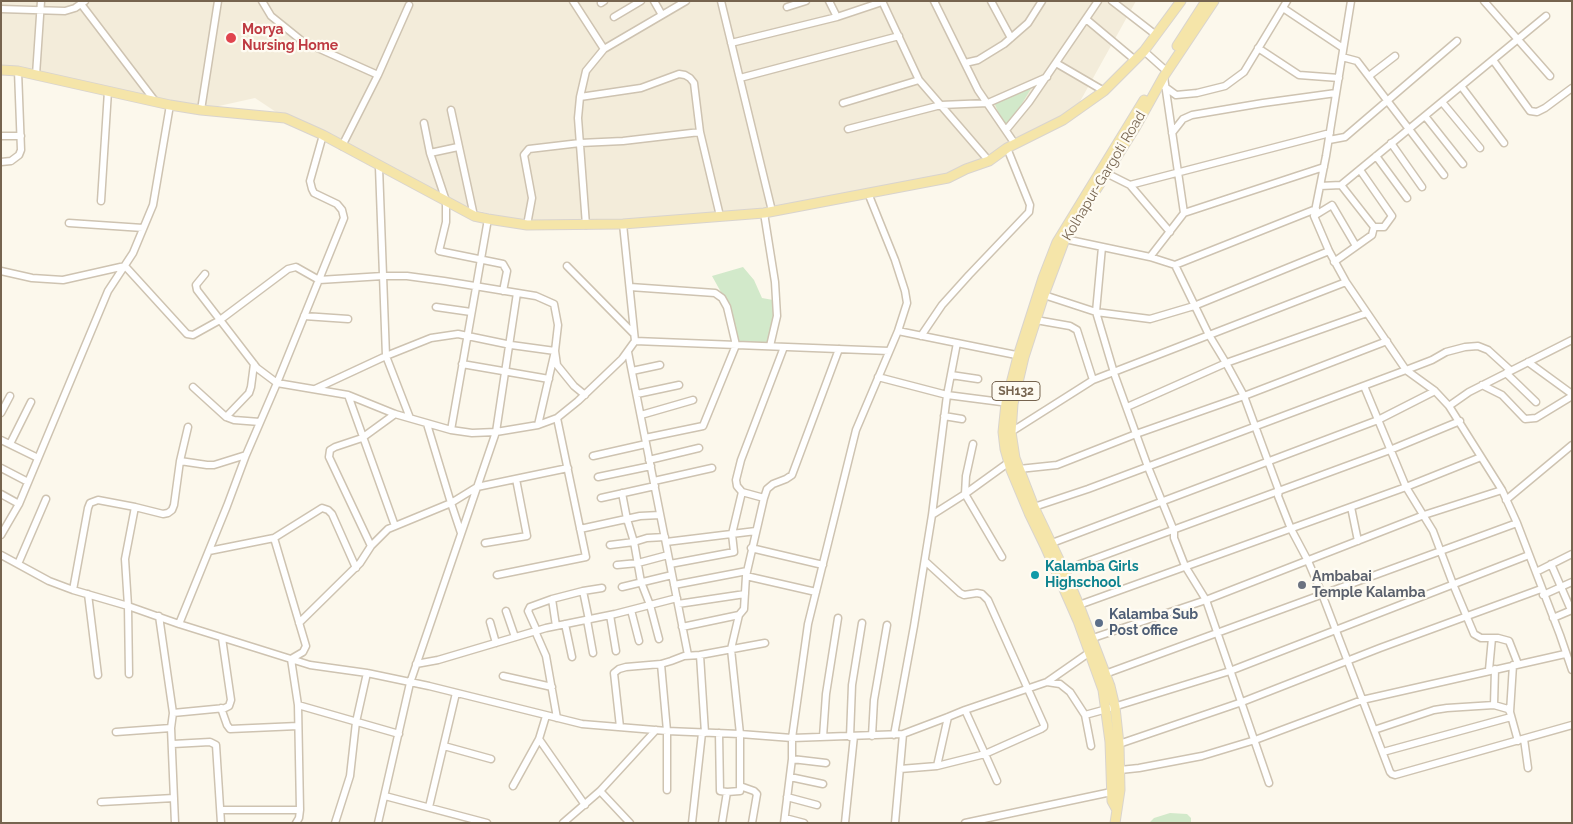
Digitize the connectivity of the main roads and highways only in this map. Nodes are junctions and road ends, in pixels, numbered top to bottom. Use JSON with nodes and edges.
{"nodes":[{"id":1,"x":1181,"y":1,"type":"edge"},
{"id":2,"x":1206,"y":1,"type":"edge"},
{"id":3,"x":1214,"y":1,"type":"edge"},
{"id":4,"x":1,"y":70,"type":"edge"},
{"id":5,"x":1165,"y":71,"type":"junction"},
{"id":6,"x":1021,"y":356,"type":"junction"},
{"id":7,"x":1009,"y":403,"type":"junction"},
{"id":8,"x":1012,"y":460,"type":"junction"},
{"id":9,"x":1111,"y":708,"type":"junction"},
{"id":10,"x":1115,"y":791,"type":"junction"},
{"id":11,"x":1115,"y":823,"type":"edge"}],
"edges":[{"from":1,"to":4,"type":"main road"},
{"from":2,"to":5,"type":"main road"},
{"from":3,"to":5,"type":"main road","name":"Kolhapur-Gargoti Road"},
{"from":5,"to":6,"type":"main road","name":"Kolhapur-Gargoti Road"},
{"from":5,"to":6,"type":"main road"},
{"from":6,"to":7,"type":"main road"},
{"from":7,"to":8,"type":"main road","number":"SH132"},
{"from":7,"to":8,"type":"main road"},
{"from":8,"to":9,"type":"main road"},
{"from":8,"to":9,"type":"main road","number":"SH132"},
{"from":9,"to":10,"type":"main road"},
{"from":9,"to":10,"type":"main road","number":"SH132"},
{"from":10,"to":11,"type":"main road"}]}
